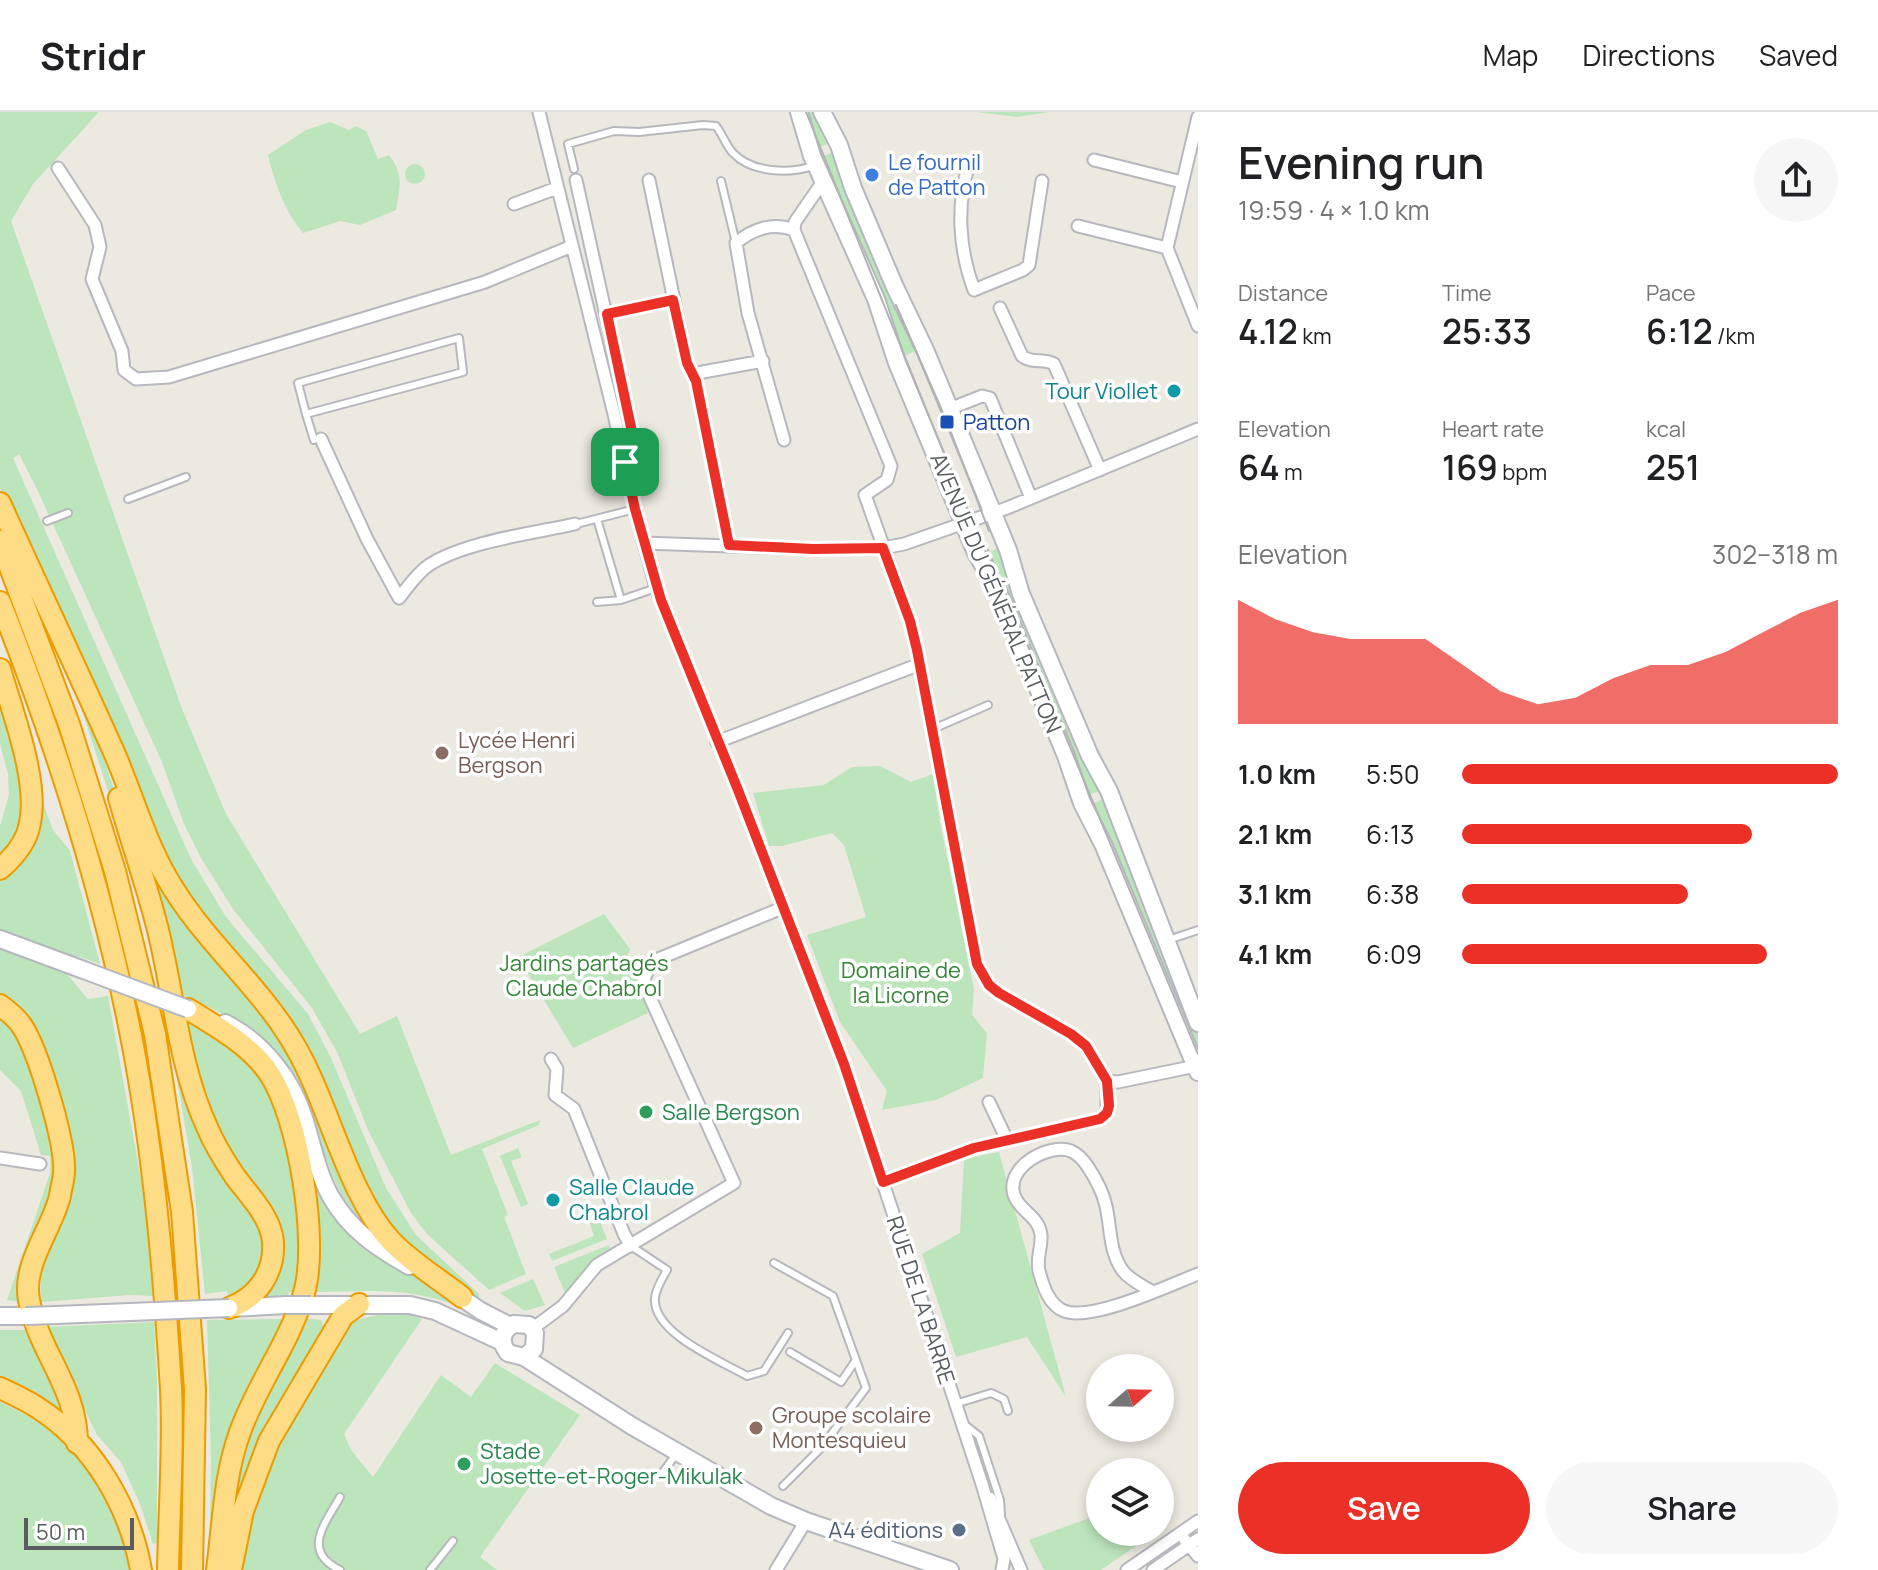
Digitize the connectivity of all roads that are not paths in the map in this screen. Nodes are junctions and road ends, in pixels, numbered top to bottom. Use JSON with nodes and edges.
{"nodes":[{"id":1,"x":539,"y":112,"type":"edge"},
{"id":2,"x":799,"y":112,"type":"edge"},
{"id":3,"x":822,"y":112,"type":"edge"},
{"id":4,"x":1198,"y":117,"type":"edge"},
{"id":5,"x":1094,"y":160,"type":"dead end"},
{"id":6,"x":969,"y":164,"type":"dead end"},
{"id":7,"x":58,"y":168,"type":"dead end"},
{"id":8,"x":820,"y":172,"type":"junction"},
{"id":9,"x":575,"y":174,"type":"joint"},
{"id":10,"x":649,"y":180,"type":"dead end"},
{"id":11,"x":721,"y":181,"type":"dead end"},
{"id":12,"x":1042,"y":181,"type":"dead end"},
{"id":13,"x":1182,"y":182,"type":"junction"},
{"id":14,"x":557,"y":188,"type":"junction"},
{"id":15,"x":514,"y":204,"type":"dead end"},
{"id":16,"x":1078,"y":226,"type":"dead end"},
{"id":17,"x":794,"y":230,"type":"junction"},
{"id":18,"x":736,"y":243,"type":"junction"},
{"id":19,"x":572,"y":246,"type":"junction"},
{"id":20,"x":1167,"y":248,"type":"junction"},
{"id":21,"x":673,"y":300,"type":"junction"},
{"id":22,"x":1000,"y":308,"type":"dead end"},
{"id":23,"x":607,"y":314,"type":"junction"},
{"id":24,"x":1198,"y":326,"type":"edge"},
{"id":25,"x":763,"y":361,"type":"junction"},
{"id":26,"x":692,"y":374,"type":"junction"},
{"id":27,"x":949,"y":409,"type":"junction"},
{"id":28,"x":306,"y":414,"type":"junction"},
{"id":29,"x":1198,"y":429,"type":"edge"},
{"id":30,"x":317,"y":439,"type":"joint"},
{"id":31,"x":784,"y":440,"type":"dead end"},
{"id":32,"x":625,"y":462,"type":"junction"},
{"id":33,"x":1100,"y":470,"type":"junction"},
{"id":34,"x":186,"y":477,"type":"dead end"},
{"id":35,"x":1031,"y":498,"type":"junction"},
{"id":36,"x":128,"y":499,"type":"dead end"},
{"id":37,"x":0,"y":503,"type":"edge"},
{"id":38,"x":635,"y":509,"type":"junction"},
{"id":39,"x":68,"y":513,"type":"dead end"},
{"id":40,"x":993,"y":514,"type":"junction"},
{"id":41,"x":597,"y":519,"type":"junction"},
{"id":42,"x":47,"y":521,"type":"dead end"},
{"id":43,"x":575,"y":524,"type":"joint"},
{"id":44,"x":965,"y":524,"type":"junction"},
{"id":45,"x":0,"y":541,"type":"edge"},
{"id":46,"x":644,"y":543,"type":"junction"},
{"id":47,"x":729,"y":545,"type":"junction"},
{"id":48,"x":883,"y":548,"type":"junction"},
{"id":49,"x":656,"y":588,"type":"junction"},
{"id":50,"x":621,"y":600,"type":"junction"},
{"id":51,"x":0,"y":602,"type":"edge"},
{"id":52,"x":597,"y":602,"type":"dead end"},
{"id":53,"x":920,"y":664,"type":"junction"},
{"id":54,"x":0,"y":669,"type":"edge"},
{"id":55,"x":89,"y":700,"type":"junction"},
{"id":56,"x":988,"y":705,"type":"dead end"},
{"id":57,"x":932,"y":729,"type":"junction"},
{"id":58,"x":717,"y":742,"type":"junction"},
{"id":59,"x":0,"y":869,"type":"edge"},
{"id":60,"x":782,"y":908,"type":"junction"},
{"id":61,"x":1198,"y":930,"type":"edge"},
{"id":62,"x":0,"y":939,"type":"edge"},
{"id":63,"x":1164,"y":942,"type":"junction"},
{"id":64,"x":0,"y":1005,"type":"edge"},
{"id":65,"x":188,"y":1009,"type":"junction"},
{"id":66,"x":1198,"y":1023,"type":"edge"},
{"id":67,"x":551,"y":1059,"type":"dead end"},
{"id":68,"x":1197,"y":1069,"type":"edge"},
{"id":69,"x":1107,"y":1081,"type":"junction"},
{"id":70,"x":989,"y":1102,"type":"dead end"},
{"id":71,"x":1007,"y":1140,"type":"junction"},
{"id":72,"x":0,"y":1158,"type":"edge"},
{"id":73,"x":40,"y":1164,"type":"dead end"},
{"id":74,"x":883,"y":1182,"type":"junction"},
{"id":75,"x":631,"y":1246,"type":"junction"},
{"id":76,"x":774,"y":1263,"type":"dead end"},
{"id":77,"x":1198,"y":1274,"type":"edge"},
{"id":78,"x":1153,"y":1292,"type":"junction"},
{"id":79,"x":462,"y":1297,"type":"junction"},
{"id":80,"x":359,"y":1304,"type":"junction"},
{"id":81,"x":229,"y":1308,"type":"junction"},
{"id":82,"x":0,"y":1316,"type":"edge"},
{"id":83,"x":510,"y":1326,"type":"junction"},
{"id":84,"x":532,"y":1329,"type":"junction"},
{"id":85,"x":788,"y":1333,"type":"dead end"},
{"id":86,"x":502,"y":1342,"type":"junction"},
{"id":87,"x":790,"y":1352,"type":"dead end"},
{"id":88,"x":529,"y":1353,"type":"junction"},
{"id":89,"x":856,"y":1360,"type":"junction"},
{"id":90,"x":0,"y":1388,"type":"edge"},
{"id":91,"x":955,"y":1404,"type":"junction"},
{"id":92,"x":1008,"y":1411,"type":"dead end"},
{"id":93,"x":961,"y":1422,"type":"junction"},
{"id":94,"x":77,"y":1443,"type":"junction"},
{"id":95,"x":678,"y":1452,"type":"junction"},
{"id":96,"x":660,"y":1476,"type":"dead end"},
{"id":97,"x":982,"y":1484,"type":"junction"},
{"id":98,"x":783,"y":1486,"type":"dead end"},
{"id":99,"x":340,"y":1497,"type":"dead end"},
{"id":100,"x":806,"y":1521,"type":"junction"},
{"id":101,"x":1198,"y":1521,"type":"edge"},
{"id":102,"x":1001,"y":1522,"type":"junction"},
{"id":103,"x":1180,"y":1533,"type":"junction"},
{"id":104,"x":453,"y":1541,"type":"dead end"},
{"id":105,"x":1193,"y":1542,"type":"edge"},
{"id":106,"x":1198,"y":1556,"type":"edge"},
{"id":107,"x":141,"y":1570,"type":"edge"},
{"id":108,"x":168,"y":1570,"type":"edge"},
{"id":109,"x":192,"y":1570,"type":"edge"},
{"id":110,"x":217,"y":1570,"type":"edge"},
{"id":111,"x":231,"y":1570,"type":"edge"},
{"id":112,"x":340,"y":1570,"type":"edge"},
{"id":113,"x":430,"y":1570,"type":"edge"},
{"id":114,"x":776,"y":1570,"type":"edge"},
{"id":115,"x":950,"y":1570,"type":"edge"},
{"id":116,"x":1002,"y":1570,"type":"edge"},
{"id":117,"x":1021,"y":1570,"type":"edge"},
{"id":118,"x":1127,"y":1570,"type":"edge"},
{"id":119,"x":1153,"y":1570,"type":"edge"}],
"edges":[{"from":1,"to":14,"type":"street","name":"RUE DE LA BARRE"},
{"from":2,"to":8,"type":"street","name":"AVENUE DU GÉNÉRAL PATTON"},
{"from":3,"to":27,"type":"street","name":"AVENUE DU GÉNÉRAL PATTON"},
{"from":4,"to":13,"type":"street"},
{"from":5,"to":13,"type":"street"},
{"from":6,"to":12,"type":"street"},
{"from":7,"to":19,"type":"street"},
{"from":8,"to":9,"type":"lane"},
{"from":8,"to":17,"type":"street"},
{"from":8,"to":44,"type":"street","name":"AVENUE DU GÉNÉRAL PATTON"},
{"from":9,"to":23,"type":"street"},
{"from":10,"to":21,"type":"street"},
{"from":11,"to":18,"type":"lane"},
{"from":13,"to":20,"type":"street"},
{"from":14,"to":15,"type":"street"},
{"from":14,"to":19,"type":"street","name":"RUE DE LA BARRE"},
{"from":16,"to":20,"type":"street"},
{"from":17,"to":18,"type":"street"},
{"from":17,"to":48,"type":"street"},
{"from":18,"to":25,"type":"street"},
{"from":19,"to":32,"type":"street","name":"RUE DE LA BARRE"},
{"from":20,"to":24,"type":"street"},
{"from":21,"to":23,"type":"street"},
{"from":21,"to":26,"type":"street"},
{"from":22,"to":33,"type":"street"},
{"from":23,"to":32,"type":"street"},
{"from":25,"to":26,"type":"street"},
{"from":25,"to":31,"type":"street"},
{"from":26,"to":47,"type":"street"},
{"from":27,"to":35,"type":"street"},
{"from":27,"to":40,"type":"street","name":"AVENUE DU GÉNÉRAL PATTON"},
{"from":28,"to":28,"type":"lane"},
{"from":28,"to":30,"type":"lane"},
{"from":29,"to":33,"type":"street"},
{"from":30,"to":43,"type":"street"},
{"from":32,"to":38,"type":"street","name":"RUE DE LA BARRE"},
{"from":33,"to":35,"type":"street"},
{"from":34,"to":36,"type":"lane"},
{"from":35,"to":40,"type":"street"},
{"from":37,"to":55,"type":"highway"},
{"from":38,"to":41,"type":"lane"},
{"from":38,"to":46,"type":"street","name":"RUE DE LA BARRE"},
{"from":39,"to":42,"type":"lane"},
{"from":40,"to":44,"type":"street"},
{"from":40,"to":63,"type":"street","name":"AVENUE DU GÉNÉRAL PATTON"},
{"from":41,"to":43,"type":"lane"},
{"from":41,"to":50,"type":"lane"},
{"from":44,"to":48,"type":"street"},
{"from":44,"to":68,"type":"street","name":"AVENUE DU GÉNÉRAL PATTON"},
{"from":45,"to":109,"type":"highway"},
{"from":46,"to":47,"type":"street"},
{"from":46,"to":49,"type":"street","name":"RUE DE LA BARRE"},
{"from":47,"to":48,"type":"street"},
{"from":48,"to":53,"type":"street"},
{"from":49,"to":50,"type":"lane"},
{"from":49,"to":58,"type":"street","name":"RUE DE LA BARRE"},
{"from":50,"to":52,"type":"lane"},
{"from":51,"to":108,"type":"highway"},
{"from":53,"to":57,"type":"street"},
{"from":53,"to":58,"type":"street"},
{"from":54,"to":59,"type":"highway"},
{"from":55,"to":79,"type":"highway"},
{"from":55,"to":81,"type":"highway"},
{"from":56,"to":57,"type":"lane"},
{"from":57,"to":69,"type":"street"},
{"from":58,"to":60,"type":"street","name":"RUE DE LA BARRE"},
{"from":60,"to":74,"type":"street","name":"RUE DE LA BARRE"},
{"from":60,"to":75,"type":"street"},
{"from":61,"to":63,"type":"lane"},
{"from":62,"to":65,"type":"street","bridge":true},
{"from":63,"to":66,"type":"street","name":"AVENUE DU GÉNÉRAL PATTON"},
{"from":64,"to":94,"type":"highway"},
{"from":65,"to":79,"type":"street"},
{"from":65,"to":110,"type":"highway"},
{"from":67,"to":75,"type":"street"},
{"from":68,"to":69,"type":"street"},
{"from":69,"to":71,"type":"street"},
{"from":70,"to":71,"type":"street"},
{"from":71,"to":74,"type":"street"},
{"from":72,"to":73,"type":"street"},
{"from":74,"to":91,"type":"street","name":"RUE DE LA BARRE"},
{"from":75,"to":84,"type":"street"},
{"from":75,"to":85,"type":"lane"},
{"from":76,"to":89,"type":"lane"},
{"from":77,"to":78,"type":"street"},
{"from":78,"to":78,"type":"street"},
{"from":79,"to":83,"type":"street"},
{"from":80,"to":81,"type":"street","bridge":true},
{"from":80,"to":86,"type":"street"},
{"from":80,"to":111,"type":"highway"},
{"from":81,"to":82,"type":"street","bridge":true},
{"from":83,"to":84,"type":"street"},
{"from":83,"to":86,"type":"street"},
{"from":84,"to":88,"type":"street"},
{"from":86,"to":88,"type":"street"},
{"from":87,"to":89,"type":"lane"},
{"from":88,"to":95,"type":"street"},
{"from":89,"to":98,"type":"lane"},
{"from":90,"to":94,"type":"highway"},
{"from":91,"to":92,"type":"lane"},
{"from":91,"to":93,"type":"street","name":"RUE DE LA BARRE"},
{"from":93,"to":97,"type":"street","name":"RUE DE LA BARRE"},
{"from":93,"to":102,"type":"lane"},
{"from":94,"to":107,"type":"highway"},
{"from":95,"to":96,"type":"lane"},
{"from":95,"to":100,"type":"street"},
{"from":97,"to":102,"type":"street","name":"RUE DE LA BARRE"},
{"from":97,"to":116,"type":"street","name":"RUE DE LA BARRE"},
{"from":99,"to":112,"type":"lane"},
{"from":100,"to":114,"type":"street"},
{"from":100,"to":115,"type":"street"},
{"from":101,"to":103,"type":"street"},
{"from":102,"to":117,"type":"street","name":"RUE DE LA BARRE"},
{"from":103,"to":105,"type":"street"},
{"from":103,"to":118,"type":"street"},
{"from":104,"to":113,"type":"lane"},
{"from":105,"to":106,"type":"street"},
{"from":105,"to":119,"type":"street"}]}
